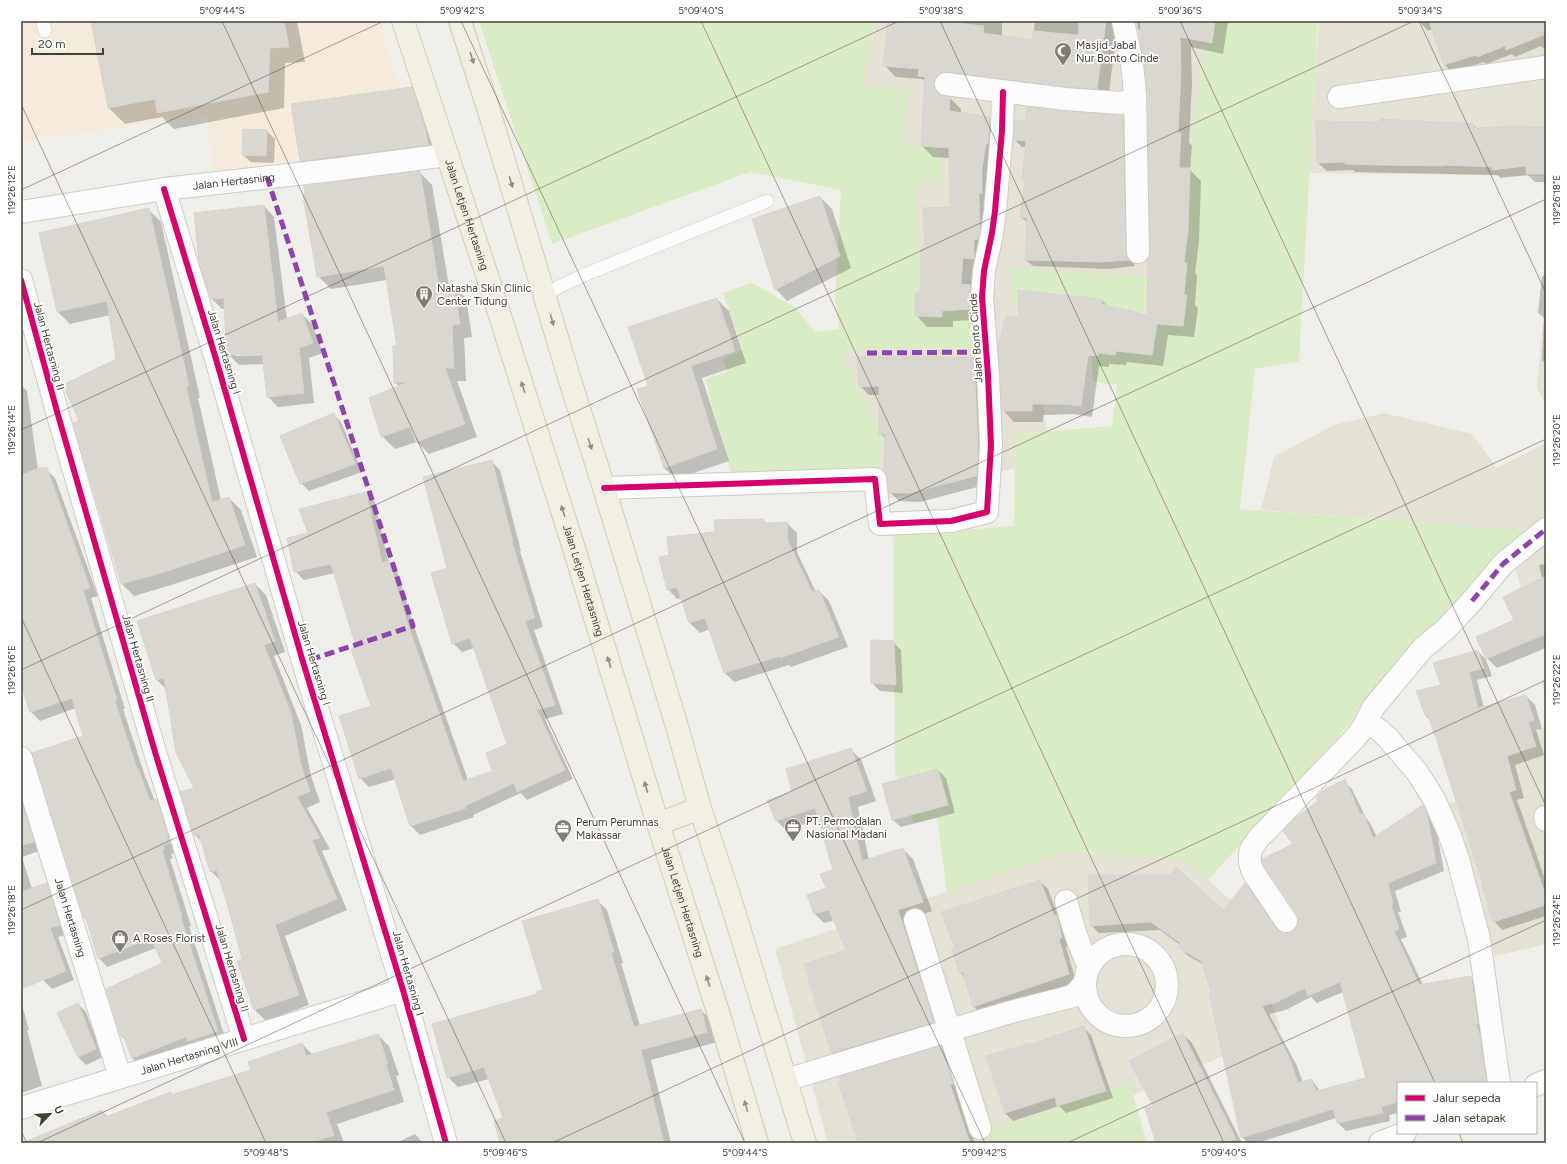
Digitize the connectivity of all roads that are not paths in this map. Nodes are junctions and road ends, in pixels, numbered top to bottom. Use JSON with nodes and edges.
{"nodes":[{"id":1,"x":403,"y":21,"type":"edge"},
{"id":2,"x":460,"y":21,"type":"edge"},
{"id":3,"x":1123,"y":21,"type":"edge"},
{"id":4,"x":1546,"y":67,"type":"edge"},
{"id":5,"x":946,"y":84,"type":"dead end"},
{"id":6,"x":1003,"y":92,"type":"junction"},
{"id":7,"x":1135,"y":94,"type":"junction"},
{"id":8,"x":1339,"y":97,"type":"dead end"},
{"id":9,"x":447,"y":155,"type":"junction"},
{"id":10,"x":164,"y":189,"type":"junction"},
{"id":11,"x":767,"y":201,"type":"dead end"},
{"id":12,"x":21,"y":212,"type":"edge"},
{"id":13,"x":1138,"y":252,"type":"dead end"},
{"id":14,"x":21,"y":280,"type":"edge"},
{"id":15,"x":544,"y":294,"type":"junction"},
{"id":16,"x":604,"y":488,"type":"junction"},
{"id":17,"x":1546,"y":529,"type":"edge"},
{"id":18,"x":1366,"y":722,"type":"junction"},
{"id":19,"x":21,"y":758,"type":"edge"},
{"id":20,"x":700,"y":808,"type":"junction"},
{"id":21,"x":658,"y":824,"type":"junction"},
{"id":22,"x":1066,"y":900,"type":"dead end"},
{"id":23,"x":915,"y":920,"type":"dead end"},
{"id":24,"x":1286,"y":921,"type":"dead end"},
{"id":25,"x":403,"y":990,"type":"junction"},
{"id":26,"x":950,"y":1031,"type":"junction"},
{"id":27,"x":244,"y":1039,"type":"junction"},
{"id":28,"x":120,"y":1077,"type":"junction"},
{"id":29,"x":786,"y":1080,"type":"junction"},
{"id":30,"x":1499,"y":1082,"type":"edge"},
{"id":31,"x":21,"y":1108,"type":"edge"},
{"id":32,"x":980,"y":1128,"type":"dead end"},
{"id":33,"x":1402,"y":1134,"type":"edge"},
{"id":34,"x":446,"y":1143,"type":"edge"},
{"id":35,"x":757,"y":1143,"type":"edge"},
{"id":36,"x":805,"y":1143,"type":"edge"},
{"id":37,"x":1380,"y":1143,"type":"edge"}],
"edges":[{"from":1,"to":9,"type":"main road","name":"Jalan Letjen Hertasning"},
{"from":2,"to":15,"type":"main road","one_way":true},
{"from":3,"to":7,"type":"street"},
{"from":4,"to":8,"type":"street"},
{"from":5,"to":6,"type":"street"},
{"from":6,"to":7,"type":"street"},
{"from":6,"to":16,"type":"street","name":"Jalan Bonto Cinde"},
{"from":7,"to":13,"type":"street"},
{"from":9,"to":10,"type":"street","name":"Jalan Hertasning"},
{"from":21,"to":9,"type":"main road","name":"Jalan Letjen Hertasning","one_way":true},
{"from":10,"to":12,"type":"street","name":"Jalan Hertasning"},
{"from":10,"to":25,"type":"street","name":"Jalan Hertasning I"},
{"from":11,"to":15,"type":"lane"},
{"from":14,"to":27,"type":"street","name":"Jalan Hertasning II"},
{"from":15,"to":16,"type":"main road","one_way":true},
{"from":16,"to":20,"type":"main road"},
{"from":17,"to":18,"type":"street"},
{"from":18,"to":24,"type":"street"},
{"from":18,"to":30,"type":"street"},
{"from":19,"to":28,"type":"street","name":"Jalan Hertasning"},
{"from":20,"to":21,"type":"main road"},
{"from":20,"to":29,"type":"main road"},
{"from":35,"to":21,"type":"main road","name":"Jalan Letjen Hertasning","one_way":true},
{"from":22,"to":26,"type":"street"},
{"from":23,"to":26,"type":"street"},
{"from":25,"to":27,"type":"street","name":"Jalan Hertasning VIII"},
{"from":25,"to":34,"type":"street","name":"Jalan Hertasning I"},
{"from":26,"to":29,"type":"street"},
{"from":26,"to":32,"type":"street"},
{"from":27,"to":28,"type":"street","name":"Jalan Hertasning VIII"},
{"from":28,"to":31,"type":"street","name":"Jalan Hertasning VIII"},
{"from":29,"to":36,"type":"main road"},
{"from":33,"to":37,"type":"street"}]}
